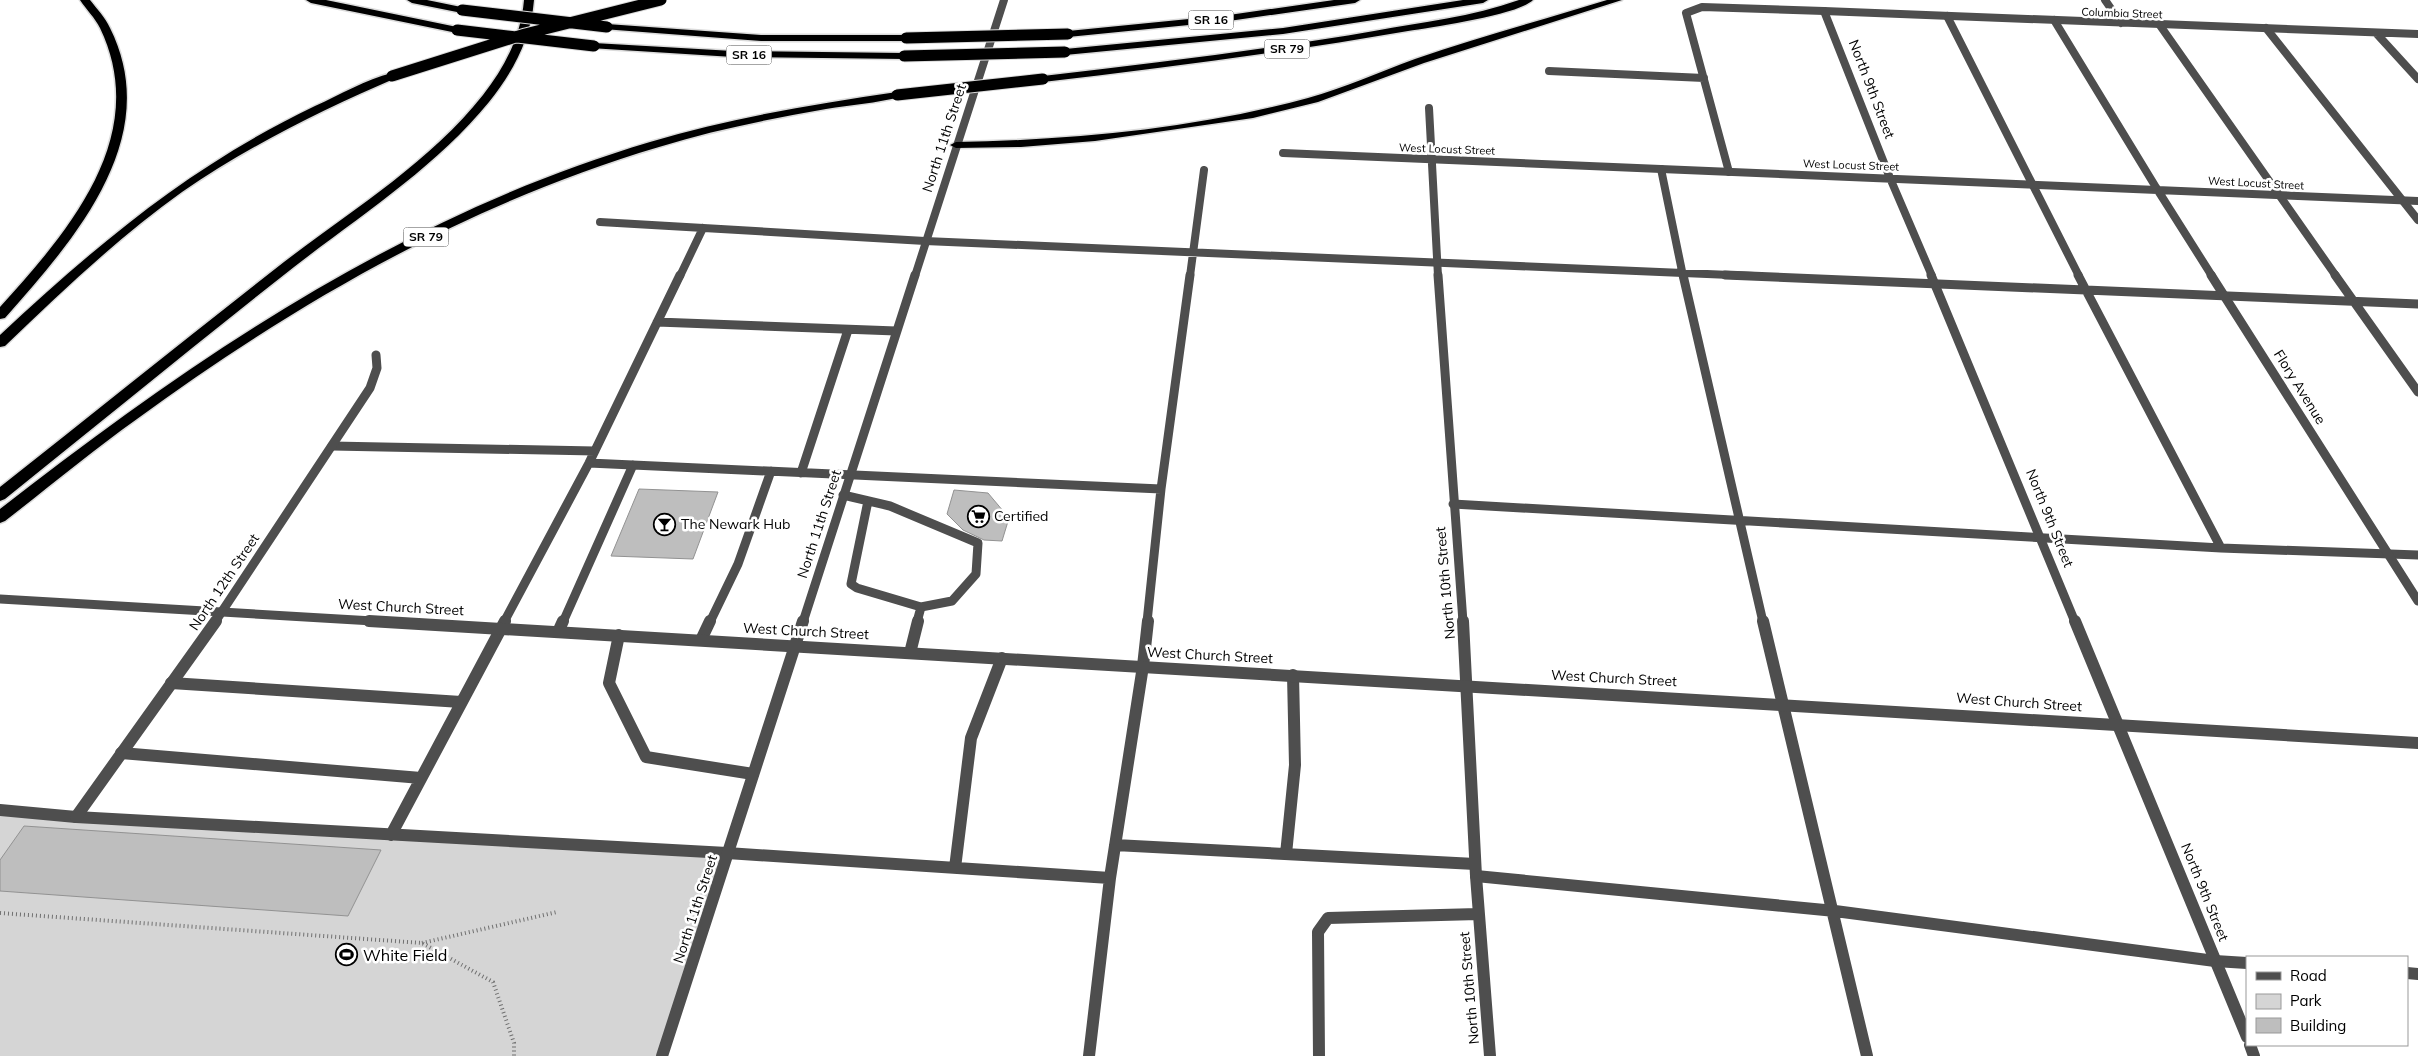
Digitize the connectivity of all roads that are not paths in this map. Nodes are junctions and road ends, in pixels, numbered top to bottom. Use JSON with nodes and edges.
{"nodes":[{"id":1,"x":85,"y":0,"type":"edge"},
{"id":2,"x":311,"y":0,"type":"edge"},
{"id":3,"x":412,"y":0,"type":"edge"},
{"id":4,"x":530,"y":0,"type":"edge"},
{"id":5,"x":661,"y":0,"type":"edge"},
{"id":6,"x":1004,"y":0,"type":"edge"},
{"id":7,"x":1355,"y":0,"type":"edge"},
{"id":8,"x":1483,"y":0,"type":"edge"},
{"id":9,"x":1528,"y":0,"type":"edge"},
{"id":10,"x":1617,"y":0,"type":"edge"},
{"id":11,"x":2105,"y":0,"type":"edge"},
{"id":12,"x":1824,"y":11,"type":"junction"},
{"id":13,"x":1948,"y":16,"type":"junction"},
{"id":14,"x":2054,"y":20,"type":"junction"},
{"id":15,"x":2122,"y":23,"type":"junction"},
{"id":16,"x":2159,"y":24,"type":"junction"},
{"id":17,"x":2266,"y":28,"type":"junction"},
{"id":18,"x":2376,"y":33,"type":"junction"},
{"id":19,"x":2418,"y":34,"type":"edge"},
{"id":20,"x":1549,"y":71,"type":"dead end"},
{"id":21,"x":1704,"y":78,"type":"junction"},
{"id":22,"x":2418,"y":79,"type":"edge"},
{"id":23,"x":1429,"y":108,"type":"dead end"},
{"id":24,"x":956,"y":144,"type":"junction"},
{"id":25,"x":1283,"y":153,"type":"dead end"},
{"id":26,"x":1432,"y":160,"type":"junction"},
{"id":27,"x":1661,"y":169,"type":"junction"},
{"id":28,"x":1204,"y":170,"type":"dead end"},
{"id":29,"x":1729,"y":172,"type":"junction"},
{"id":30,"x":1890,"y":178,"type":"junction"},
{"id":31,"x":2031,"y":184,"type":"junction"},
{"id":32,"x":2157,"y":189,"type":"junction"},
{"id":33,"x":2280,"y":195,"type":"junction"},
{"id":34,"x":2402,"y":200,"type":"junction"},
{"id":35,"x":2418,"y":201,"type":"edge"},
{"id":36,"x":2418,"y":220,"type":"edge"},
{"id":37,"x":600,"y":222,"type":"dead end"},
{"id":38,"x":703,"y":228,"type":"junction"},
{"id":39,"x":925,"y":241,"type":"junction"},
{"id":40,"x":1193,"y":250,"type":"junction"},
{"id":41,"x":1437,"y":262,"type":"junction"},
{"id":42,"x":1682,"y":274,"type":"junction"},
{"id":43,"x":1935,"y":283,"type":"junction"},
{"id":44,"x":2087,"y":289,"type":"junction"},
{"id":45,"x":2225,"y":295,"type":"junction"},
{"id":46,"x":2353,"y":301,"type":"junction"},
{"id":47,"x":2418,"y":304,"type":"edge"},
{"id":48,"x":0,"y":315,"type":"edge"},
{"id":49,"x":657,"y":322,"type":"junction"},
{"id":50,"x":848,"y":330,"type":"junction"},
{"id":51,"x":896,"y":332,"type":"junction"},
{"id":52,"x":0,"y":343,"type":"edge"},
{"id":53,"x":376,"y":355,"type":"dead end"},
{"id":54,"x":2418,"y":392,"type":"edge"},
{"id":55,"x":332,"y":446,"type":"junction"},
{"id":56,"x":595,"y":451,"type":"junction"},
{"id":57,"x":589,"y":463,"type":"junction"},
{"id":58,"x":633,"y":465,"type":"junction"},
{"id":59,"x":771,"y":471,"type":"junction"},
{"id":60,"x":802,"y":473,"type":"junction"},
{"id":61,"x":850,"y":475,"type":"junction"},
{"id":62,"x":1161,"y":489,"type":"junction"},
{"id":63,"x":0,"y":495,"type":"edge"},
{"id":64,"x":843,"y":495,"type":"junction"},
{"id":65,"x":868,"y":501,"type":"junction"},
{"id":66,"x":1453,"y":504,"type":"junction"},
{"id":67,"x":0,"y":517,"type":"edge"},
{"id":68,"x":1740,"y":520,"type":"junction"},
{"id":69,"x":2040,"y":537,"type":"junction"},
{"id":70,"x":2221,"y":548,"type":"junction"},
{"id":71,"x":2387,"y":554,"type":"junction"},
{"id":72,"x":2418,"y":555,"type":"edge"},
{"id":73,"x":0,"y":599,"type":"edge"},
{"id":74,"x":2418,"y":601,"type":"edge"},
{"id":75,"x":921,"y":607,"type":"junction"},
{"id":76,"x":222,"y":612,"type":"junction"},
{"id":77,"x":500,"y":628,"type":"junction"},
{"id":78,"x":558,"y":632,"type":"junction"},
{"id":79,"x":619,"y":635,"type":"junction"},
{"id":80,"x":701,"y":640,"type":"junction"},
{"id":81,"x":794,"y":646,"type":"junction"},
{"id":82,"x":910,"y":652,"type":"junction"},
{"id":83,"x":1002,"y":658,"type":"junction"},
{"id":84,"x":1143,"y":666,"type":"junction"},
{"id":85,"x":1293,"y":676,"type":"junction"},
{"id":86,"x":171,"y":682,"type":"junction"},
{"id":87,"x":1468,"y":686,"type":"junction"},
{"id":88,"x":461,"y":702,"type":"junction"},
{"id":89,"x":1781,"y":702,"type":"junction"},
{"id":90,"x":2117,"y":724,"type":"junction"},
{"id":91,"x":2418,"y":743,"type":"edge"},
{"id":92,"x":121,"y":754,"type":"junction"},
{"id":93,"x":753,"y":774,"type":"junction"},
{"id":94,"x":421,"y":778,"type":"junction"},
{"id":95,"x":0,"y":810,"type":"edge"},
{"id":96,"x":76,"y":817,"type":"junction"},
{"id":97,"x":391,"y":835,"type":"junction"},
{"id":98,"x":1115,"y":845,"type":"junction"},
{"id":99,"x":727,"y":853,"type":"junction"},
{"id":100,"x":1286,"y":854,"type":"junction"},
{"id":101,"x":955,"y":868,"type":"junction"},
{"id":102,"x":1475,"y":870,"type":"junction"},
{"id":103,"x":1110,"y":878,"type":"junction"},
{"id":104,"x":1835,"y":911,"type":"junction"},
{"id":105,"x":1478,"y":914,"type":"junction"},
{"id":106,"x":2215,"y":961,"type":"junction"},
{"id":107,"x":2246,"y":963,"type":"edge"},
{"id":108,"x":2246,"y":1035,"type":"edge"},
{"id":109,"x":662,"y":1056,"type":"edge"},
{"id":110,"x":1089,"y":1056,"type":"edge"},
{"id":111,"x":1320,"y":1056,"type":"edge"},
{"id":112,"x":1490,"y":1056,"type":"edge"},
{"id":113,"x":1867,"y":1056,"type":"edge"}],
"edges":[{"from":1,"to":48,"type":"highway"},
{"from":2,"to":8,"type":"highway","number":"SR 16","bridge":true},
{"from":3,"to":7,"type":"highway","number":"SR 16","bridge":true},
{"from":4,"to":63,"type":"highway"},
{"from":5,"to":52,"type":"highway","bridge":true},
{"from":6,"to":24,"type":"street","name":"North 11th Street"},
{"from":9,"to":67,"type":"highway","number":"SR 79","bridge":true},
{"from":10,"to":24,"type":"highway"},
{"from":11,"to":15,"type":"street"},
{"from":12,"to":13,"type":"street","name":"Columbia Street"},
{"from":12,"to":21,"type":"street","name":"Columbia Street"},
{"from":12,"to":30,"type":"street","name":"North 9th Street"},
{"from":13,"to":14,"type":"street","name":"Columbia Street"},
{"from":13,"to":31,"type":"street"},
{"from":14,"to":15,"type":"street","name":"Columbia Street"},
{"from":14,"to":32,"type":"street","name":"Flory Avenue"},
{"from":15,"to":16,"type":"street","name":"Columbia Street"},
{"from":16,"to":17,"type":"street","name":"Columbia Street"},
{"from":16,"to":33,"type":"street"},
{"from":17,"to":18,"type":"street","name":"Columbia Street"},
{"from":17,"to":34,"type":"street"},
{"from":18,"to":19,"type":"street","name":"Columbia Street"},
{"from":18,"to":22,"type":"street"},
{"from":20,"to":21,"type":"street"},
{"from":21,"to":29,"type":"street"},
{"from":23,"to":26,"type":"street","name":"North 10th Street"},
{"from":24,"to":39,"type":"street","name":"North 11th Street"},
{"from":25,"to":26,"type":"street","name":"West Locust Street"},
{"from":26,"to":27,"type":"street","name":"West Locust Street"},
{"from":26,"to":41,"type":"street","name":"North 10th Street"},
{"from":27,"to":29,"type":"street","name":"West Locust Street"},
{"from":27,"to":42,"type":"street"},
{"from":28,"to":40,"type":"street"},
{"from":29,"to":30,"type":"street","name":"West Locust Street"},
{"from":30,"to":31,"type":"street","name":"West Locust Street"},
{"from":30,"to":43,"type":"street","name":"North 9th Street"},
{"from":31,"to":32,"type":"street","name":"West Locust Street"},
{"from":31,"to":44,"type":"street"},
{"from":32,"to":33,"type":"street","name":"West Locust Street"},
{"from":32,"to":45,"type":"street","name":"Flory Avenue"},
{"from":33,"to":34,"type":"street","name":"West Locust Street"},
{"from":33,"to":46,"type":"street"},
{"from":34,"to":35,"type":"street","name":"West Locust Street"},
{"from":34,"to":36,"type":"street"},
{"from":37,"to":38,"type":"street"},
{"from":38,"to":39,"type":"street"},
{"from":38,"to":49,"type":"street"},
{"from":39,"to":40,"type":"street"},
{"from":39,"to":51,"type":"street","name":"North 11th Street"},
{"from":40,"to":41,"type":"street"},
{"from":40,"to":62,"type":"street"},
{"from":41,"to":42,"type":"street"},
{"from":41,"to":66,"type":"street","name":"North 10th Street"},
{"from":42,"to":43,"type":"street"},
{"from":42,"to":68,"type":"street"},
{"from":43,"to":44,"type":"street"},
{"from":43,"to":69,"type":"street","name":"North 9th Street"},
{"from":44,"to":45,"type":"street"},
{"from":44,"to":70,"type":"street"},
{"from":45,"to":46,"type":"street"},
{"from":45,"to":71,"type":"street","name":"Flory Avenue"},
{"from":46,"to":47,"type":"street"},
{"from":46,"to":54,"type":"street"},
{"from":49,"to":50,"type":"street"},
{"from":49,"to":56,"type":"street"},
{"from":50,"to":51,"type":"street"},
{"from":50,"to":60,"type":"street"},
{"from":51,"to":61,"type":"street","name":"North 11th Street"},
{"from":53,"to":55,"type":"street","name":"North 12th Street"},
{"from":55,"to":56,"type":"street"},
{"from":55,"to":76,"type":"street","name":"North 12th Street"},
{"from":56,"to":57,"type":"street"},
{"from":57,"to":58,"type":"street"},
{"from":57,"to":77,"type":"street"},
{"from":58,"to":59,"type":"street"},
{"from":58,"to":78,"type":"street"},
{"from":59,"to":60,"type":"street"},
{"from":59,"to":80,"type":"street"},
{"from":60,"to":61,"type":"street"},
{"from":61,"to":62,"type":"street"},
{"from":61,"to":64,"type":"street","name":"North 11th Street"},
{"from":62,"to":84,"type":"street"},
{"from":64,"to":65,"type":"street"},
{"from":64,"to":81,"type":"street","name":"North 11th Street"},
{"from":65,"to":75,"type":"street"},
{"from":65,"to":75,"type":"street"},
{"from":66,"to":68,"type":"street"},
{"from":66,"to":87,"type":"street","name":"North 10th Street"},
{"from":68,"to":69,"type":"street"},
{"from":68,"to":89,"type":"street"},
{"from":69,"to":70,"type":"street"},
{"from":69,"to":90,"type":"street","name":"North 9th Street"},
{"from":70,"to":71,"type":"street"},
{"from":71,"to":72,"type":"street"},
{"from":71,"to":74,"type":"street","name":"Flory Avenue"},
{"from":73,"to":76,"type":"street","name":"West Church Street"},
{"from":75,"to":82,"type":"street"},
{"from":76,"to":77,"type":"street","name":"West Church Street"},
{"from":76,"to":86,"type":"street","name":"North 12th Street"},
{"from":77,"to":78,"type":"street","name":"West Church Street"},
{"from":77,"to":88,"type":"street"},
{"from":78,"to":79,"type":"street","name":"West Church Street"},
{"from":79,"to":80,"type":"street","name":"West Church Street"},
{"from":79,"to":93,"type":"street"},
{"from":80,"to":81,"type":"street","name":"West Church Street"},
{"from":81,"to":82,"type":"street","name":"West Church Street"},
{"from":81,"to":93,"type":"street","name":"North 11th Street"},
{"from":82,"to":83,"type":"street","name":"West Church Street"},
{"from":83,"to":84,"type":"street","name":"West Church Street"},
{"from":83,"to":101,"type":"street"},
{"from":84,"to":85,"type":"street","name":"West Church Street"},
{"from":84,"to":98,"type":"street"},
{"from":85,"to":87,"type":"street","name":"West Church Street"},
{"from":85,"to":100,"type":"street"},
{"from":86,"to":88,"type":"street"},
{"from":86,"to":92,"type":"street","name":"North 12th Street"},
{"from":87,"to":89,"type":"street","name":"West Church Street"},
{"from":87,"to":102,"type":"street","name":"North 10th Street"},
{"from":88,"to":94,"type":"street"},
{"from":89,"to":90,"type":"street","name":"West Church Street"},
{"from":89,"to":104,"type":"street"},
{"from":90,"to":91,"type":"street","name":"West Church Street"},
{"from":90,"to":106,"type":"street","name":"North 9th Street"},
{"from":92,"to":94,"type":"street"},
{"from":92,"to":96,"type":"street","name":"North 12th Street"},
{"from":93,"to":99,"type":"street","name":"North 11th Street"},
{"from":94,"to":97,"type":"street"},
{"from":95,"to":96,"type":"street"},
{"from":96,"to":97,"type":"street"},
{"from":97,"to":99,"type":"street"},
{"from":98,"to":100,"type":"street"},
{"from":98,"to":103,"type":"street"},
{"from":99,"to":101,"type":"street"},
{"from":99,"to":109,"type":"street","name":"North 11th Street"},
{"from":100,"to":102,"type":"street"},
{"from":101,"to":103,"type":"street"},
{"from":102,"to":104,"type":"street"},
{"from":102,"to":105,"type":"street","name":"North 10th Street"},
{"from":103,"to":110,"type":"street"},
{"from":104,"to":106,"type":"street"},
{"from":104,"to":113,"type":"street"},
{"from":105,"to":111,"type":"street"},
{"from":105,"to":112,"type":"street","name":"North 10th Street"},
{"from":106,"to":107,"type":"street"},
{"from":106,"to":108,"type":"street","name":"North 9th Street"}]}
